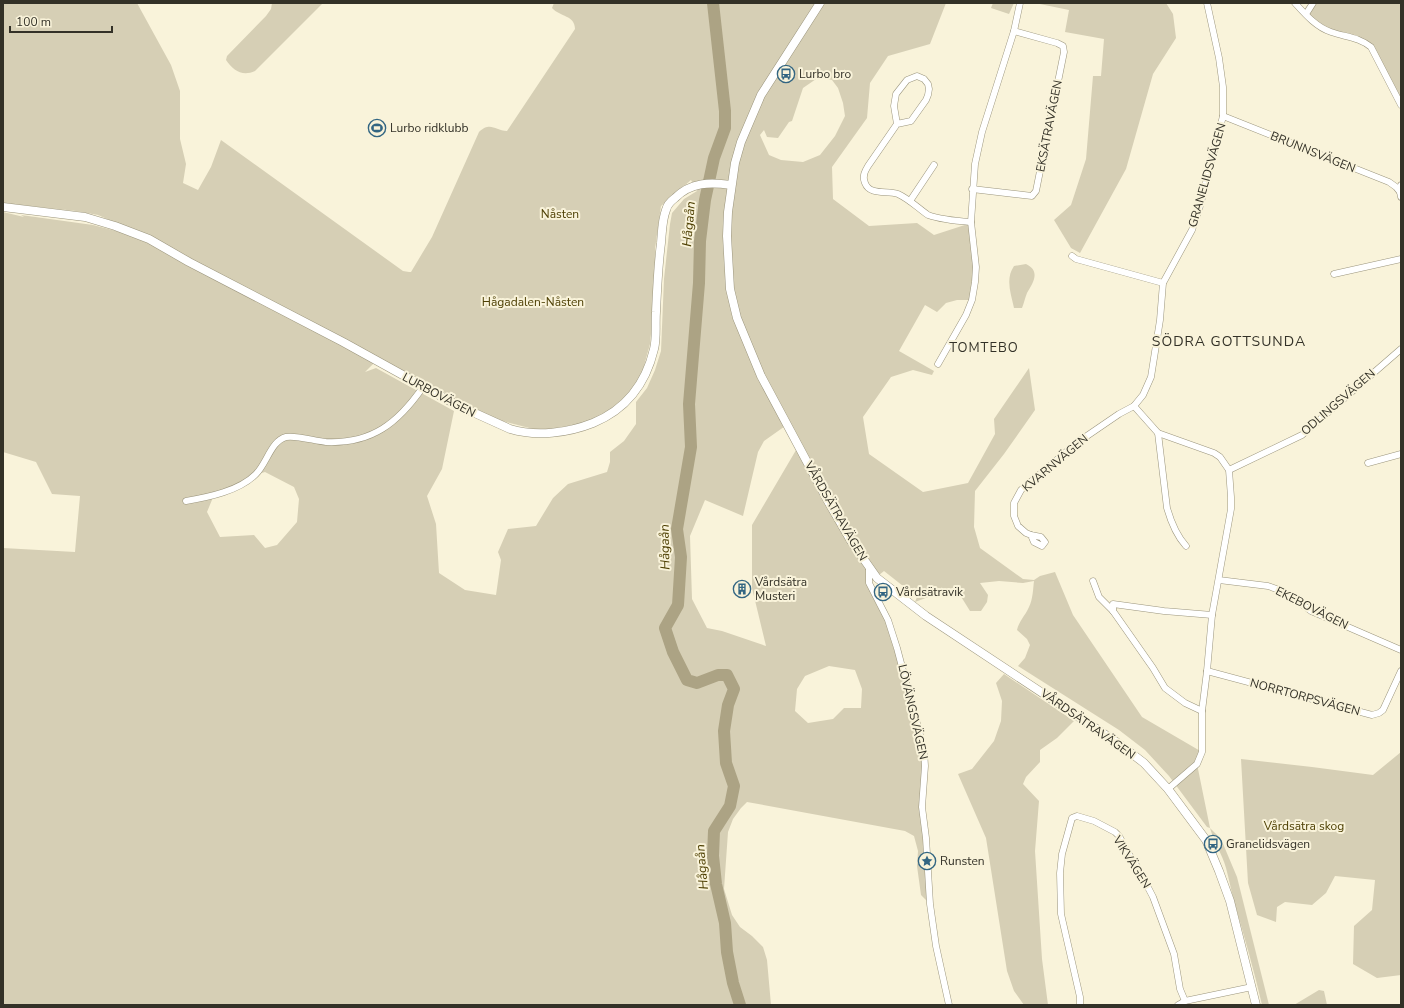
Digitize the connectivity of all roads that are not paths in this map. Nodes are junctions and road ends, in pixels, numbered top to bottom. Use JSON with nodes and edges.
{"nodes":[{"id":1,"x":820,"y":3,"type":"edge"},
{"id":2,"x":1020,"y":3,"type":"edge"},
{"id":3,"x":1207,"y":3,"type":"edge"},
{"id":4,"x":1295,"y":3,"type":"edge"},
{"id":5,"x":1313,"y":3,"type":"edge"},
{"id":6,"x":1306,"y":14,"type":"junction"},
{"id":7,"x":1014,"y":31,"type":"junction"},
{"id":8,"x":1401,"y":105,"type":"edge"},
{"id":9,"x":1223,"y":116,"type":"junction"},
{"id":10,"x":897,"y":124,"type":"junction"},
{"id":11,"x":934,"y":165,"type":"dead end"},
{"id":12,"x":731,"y":185,"type":"junction"},
{"id":13,"x":1401,"y":185,"type":"edge"},
{"id":14,"x":972,"y":189,"type":"junction"},
{"id":15,"x":1400,"y":195,"type":"edge"},
{"id":16,"x":910,"y":201,"type":"junction"},
{"id":17,"x":3,"y":208,"type":"edge"},
{"id":18,"x":971,"y":222,"type":"junction"},
{"id":19,"x":1072,"y":256,"type":"dead end"},
{"id":20,"x":1401,"y":258,"type":"edge"},
{"id":21,"x":1334,"y":274,"type":"dead end"},
{"id":22,"x":1163,"y":283,"type":"junction"},
{"id":23,"x":1401,"y":348,"type":"edge"},
{"id":24,"x":938,"y":364,"type":"dead end"},
{"id":25,"x":423,"y":387,"type":"junction"},
{"id":26,"x":1134,"y":406,"type":"junction"},
{"id":27,"x":1158,"y":433,"type":"junction"},
{"id":28,"x":1401,"y":454,"type":"edge"},
{"id":29,"x":1368,"y":463,"type":"dead end"},
{"id":30,"x":1229,"y":470,"type":"junction"},
{"id":31,"x":186,"y":501,"type":"dead end"},
{"id":32,"x":1031,"y":536,"type":"dead end"},
{"id":33,"x":1186,"y":546,"type":"dead end"},
{"id":34,"x":869,"y":567,"type":"junction"},
{"id":35,"x":1219,"y":580,"type":"junction"},
{"id":36,"x":1093,"y":581,"type":"dead end"},
{"id":37,"x":1113,"y":611,"type":"junction"},
{"id":38,"x":1212,"y":615,"type":"junction"},
{"id":39,"x":1401,"y":650,"type":"edge"},
{"id":40,"x":1208,"y":671,"type":"junction"},
{"id":41,"x":1401,"y":671,"type":"edge"},
{"id":42,"x":1202,"y":711,"type":"junction"},
{"id":43,"x":1168,"y":789,"type":"junction"},
{"id":44,"x":1252,"y":987,"type":"junction"},
{"id":45,"x":1186,"y":1001,"type":"junction"},
{"id":46,"x":949,"y":1005,"type":"edge"},
{"id":47,"x":1080,"y":1005,"type":"edge"},
{"id":48,"x":1178,"y":1005,"type":"edge"},
{"id":49,"x":1256,"y":1005,"type":"edge"}],
"edges":[{"from":1,"to":12,"type":"street","name":"VÅRDSÄTRAVÄGEN"},
{"from":2,"to":7,"type":"street"},
{"from":3,"to":9,"type":"street","name":"GRANELIDSVÄGEN"},
{"from":4,"to":6,"type":"street"},
{"from":5,"to":6,"type":"street"},
{"from":6,"to":8,"type":"street"},
{"from":7,"to":14,"type":"street"},
{"from":7,"to":14,"type":"street","name":"EKSÄTRAVÄGEN"},
{"from":9,"to":15,"type":"street","name":"BRUNNSVÄGEN"},
{"from":9,"to":22,"type":"street","name":"GRANELIDSVÄGEN"},
{"from":10,"to":10,"type":"street"},
{"from":10,"to":16,"type":"street"},
{"from":11,"to":16,"type":"street"},
{"from":12,"to":25,"type":"street","name":"LURBOVÄGEN"},
{"from":12,"to":34,"type":"street","name":"VÅRDSÄTRAVÄGEN"},
{"from":13,"to":15,"type":"street"},
{"from":14,"to":18,"type":"street"},
{"from":16,"to":18,"type":"street"},
{"from":17,"to":25,"type":"street","name":"LURBOVÄGEN"},
{"from":18,"to":24,"type":"street"},
{"from":19,"to":22,"type":"street"},
{"from":20,"to":21,"type":"street"},
{"from":22,"to":26,"type":"street","name":"GRANELIDSVÄGEN"},
{"from":23,"to":30,"type":"street","name":"ODLINGSVÄGEN"},
{"from":25,"to":31,"type":"street"},
{"from":26,"to":27,"type":"street"},
{"from":26,"to":32,"type":"street","name":"KVARNVÄGEN"},
{"from":27,"to":30,"type":"street"},
{"from":27,"to":33,"type":"street"},
{"from":28,"to":29,"type":"street"},
{"from":30,"to":35,"type":"street"},
{"from":34,"to":43,"type":"street","name":"VÅRDSÄTRAVÄGEN"},
{"from":34,"to":46,"type":"street","name":"LÖVÄNGSVÄGEN"},
{"from":35,"to":38,"type":"street"},
{"from":35,"to":39,"type":"street","name":"EKEBOVÄGEN"},
{"from":36,"to":37,"type":"street"},
{"from":37,"to":38,"type":"street"},
{"from":37,"to":42,"type":"street"},
{"from":38,"to":40,"type":"street"},
{"from":40,"to":41,"type":"street","name":"NORRTORPSVÄGEN"},
{"from":40,"to":42,"type":"street"},
{"from":42,"to":43,"type":"street"},
{"from":43,"to":44,"type":"street","name":"VÅRDSÄTRAVÄGEN"},
{"from":44,"to":45,"type":"street"},
{"from":44,"to":49,"type":"street","name":"VÅRDSÄTRAVÄGEN"},
{"from":45,"to":47,"type":"street","name":"VIKVÄGEN"},
{"from":45,"to":48,"type":"street"}]}
